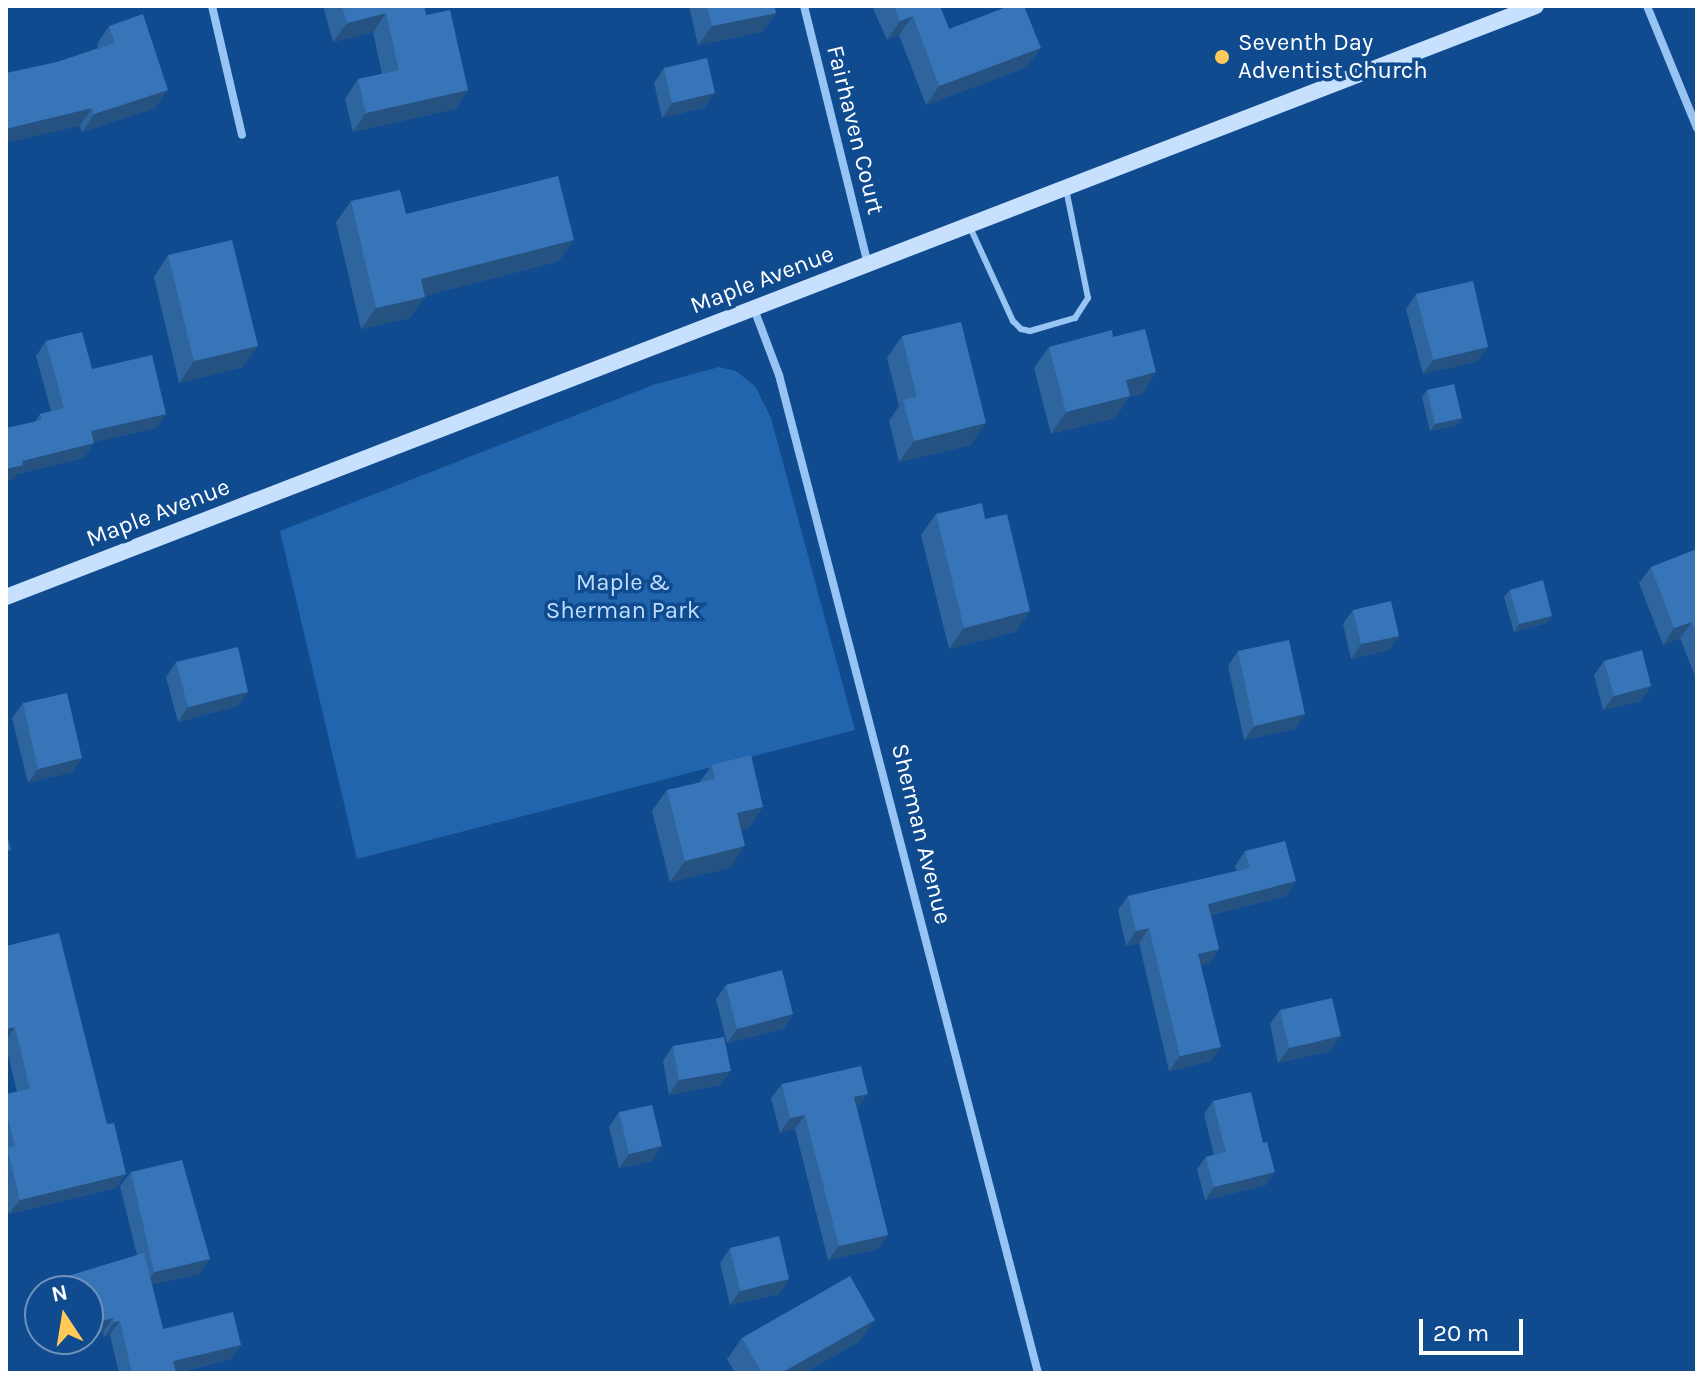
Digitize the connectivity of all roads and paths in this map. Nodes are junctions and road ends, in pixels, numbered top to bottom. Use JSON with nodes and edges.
{"nodes":[{"id":1,"x":212,"y":6,"type":"edge"},
{"id":2,"x":804,"y":6,"type":"edge"},
{"id":3,"x":1536,"y":6,"type":"edge"},
{"id":4,"x":1647,"y":6,"type":"edge"},
{"id":5,"x":1697,"y":128,"type":"edge"},
{"id":6,"x":242,"y":135,"type":"dead end"},
{"id":7,"x":1065,"y":188,"type":"junction"},
{"id":8,"x":969,"y":225,"type":"junction"},
{"id":9,"x":868,"y":264,"type":"junction"},
{"id":10,"x":754,"y":309,"type":"junction"},
{"id":11,"x":6,"y":597,"type":"edge"},
{"id":12,"x":1038,"y":1373,"type":"edge"}],
"edges":[{"from":1,"to":6,"type":"street"},
{"from":2,"to":9,"type":"street","name":"Fairhaven Court"},
{"from":3,"to":7,"type":"main road","name":"Maple Avenue"},
{"from":4,"to":5,"type":"street"},
{"from":7,"to":8,"type":"main road","name":"Maple Avenue"},
{"from":7,"to":8,"type":"lane"},
{"from":8,"to":9,"type":"main road","name":"Maple Avenue"},
{"from":9,"to":10,"type":"main road","name":"Maple Avenue"},
{"from":10,"to":11,"type":"main road","name":"Maple Avenue"},
{"from":10,"to":12,"type":"street","name":"Sherman Avenue"}]}
